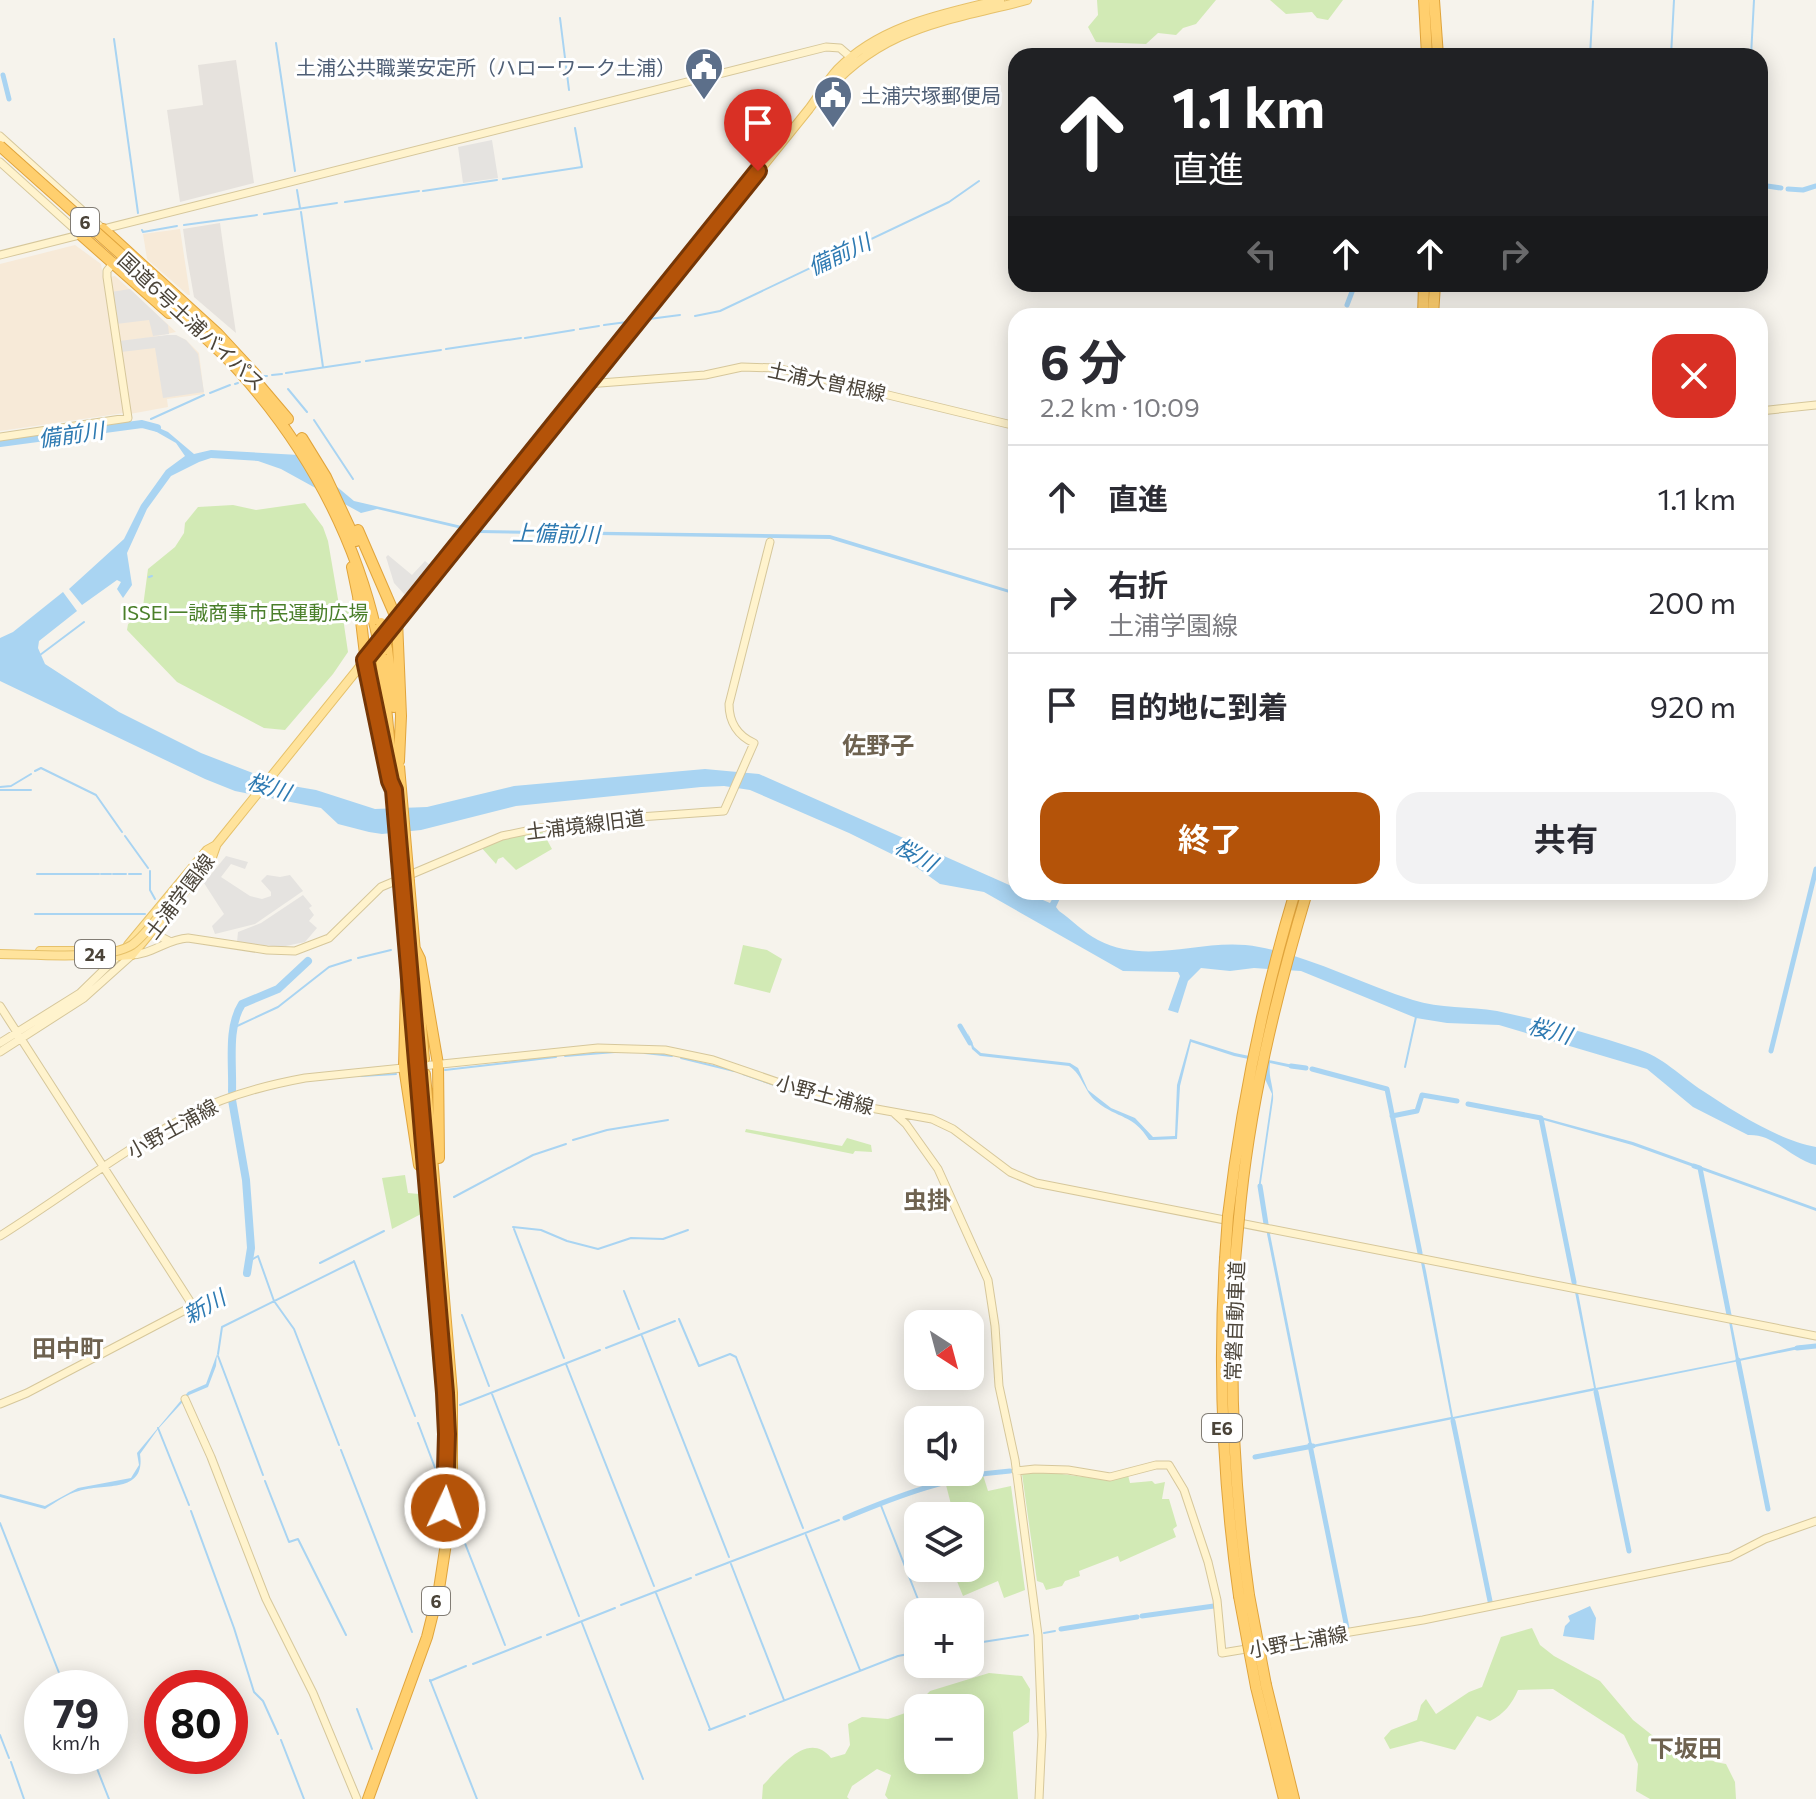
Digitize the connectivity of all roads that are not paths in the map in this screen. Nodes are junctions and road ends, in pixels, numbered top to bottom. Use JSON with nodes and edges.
{"nodes":[{"id":1,"x":1000,"y":0,"type":"edge"},
{"id":2,"x":1027,"y":0,"type":"edge"},
{"id":3,"x":1424,"y":0,"type":"edge"},
{"id":4,"x":1434,"y":0,"type":"edge"},
{"id":5,"x":1427,"y":48,"type":"edge"},
{"id":6,"x":1437,"y":48,"type":"edge"},
{"id":7,"x":853,"y":60,"type":"junction"},
{"id":8,"x":2,"y":141,"type":"edge"},
{"id":9,"x":0,"y":155,"type":"edge"},
{"id":10,"x":0,"y":162,"type":"edge"},
{"id":11,"x":103,"y":229,"type":"junction"},
{"id":12,"x":81,"y":235,"type":"junction"},
{"id":13,"x":121,"y":247,"type":"junction"},
{"id":14,"x":0,"y":255,"type":"edge"},
{"id":15,"x":113,"y":263,"type":"junction"},
{"id":16,"x":169,"y":301,"type":"junction"},
{"id":17,"x":587,"y":384,"type":"junction"},
{"id":18,"x":267,"y":399,"type":"junction"},
{"id":19,"x":1816,"y":405,"type":"edge"},
{"id":20,"x":1768,"y":410,"type":"edge"},
{"id":21,"x":1008,"y":424,"type":"edge"},
{"id":22,"x":0,"y":437,"type":"edge"},
{"id":23,"x":306,"y":451,"type":"junction"},
{"id":24,"x":349,"y":518,"type":"junction"},
{"id":25,"x":349,"y":542,"type":"junction"},
{"id":26,"x":770,"y":542,"type":"dead end"},
{"id":27,"x":397,"y":620,"type":"junction"},
{"id":28,"x":379,"y":626,"type":"junction"},
{"id":29,"x":365,"y":660,"type":"junction"},
{"id":30,"x":394,"y":766,"type":"junction"},
{"id":31,"x":218,"y":842,"type":"junction"},
{"id":32,"x":406,"y":882,"type":"junction"},
{"id":33,"x":1294,"y":900,"type":"edge"},
{"id":34,"x":1303,"y":900,"type":"edge"},
{"id":35,"x":159,"y":924,"type":"junction"},
{"id":36,"x":1290,"y":930,"type":"junction"},
{"id":37,"x":169,"y":941,"type":"junction"},
{"id":38,"x":411,"y":948,"type":"junction"},
{"id":39,"x":0,"y":954,"type":"edge"},
{"id":40,"x":124,"y":954,"type":"junction"},
{"id":41,"x":0,"y":1006,"type":"edge"},
{"id":42,"x":19,"y":1035,"type":"junction"},
{"id":43,"x":0,"y":1043,"type":"edge"},
{"id":44,"x":0,"y":1052,"type":"edge"},
{"id":45,"x":438,"y":1064,"type":"junction"},
{"id":46,"x":404,"y":1067,"type":"junction"},
{"id":47,"x":892,"y":1111,"type":"junction"},
{"id":48,"x":103,"y":1166,"type":"junction"},
{"id":49,"x":431,"y":1183,"type":"junction"},
{"id":50,"x":433,"y":1219,"type":"junction"},
{"id":51,"x":0,"y":1236,"type":"edge"},
{"id":52,"x":1816,"y":1336,"type":"edge"},
{"id":53,"x":448,"y":1393,"type":"junction"},
{"id":54,"x":185,"y":1399,"type":"dead end"},
{"id":55,"x":0,"y":1404,"type":"edge"},
{"id":56,"x":1016,"y":1471,"type":"junction"},
{"id":57,"x":1816,"y":1521,"type":"edge"},
{"id":58,"x":1261,"y":1686,"type":"junction"},
{"id":59,"x":359,"y":1799,"type":"edge"},
{"id":60,"x":368,"y":1799,"type":"edge"},
{"id":61,"x":1039,"y":1799,"type":"edge"},
{"id":62,"x":1284,"y":1799,"type":"edge"},
{"id":63,"x":1294,"y":1799,"type":"edge"}],
"edges":[{"from":1,"to":7,"type":"main road","name":"土浦学園線","number":"24"},
{"from":2,"to":7,"type":"main road","name":"土浦学園線","number":"24"},
{"from":3,"to":5,"type":"highway"},
{"from":4,"to":6,"type":"highway"},
{"from":7,"to":11,"type":"street"},
{"from":7,"to":17,"type":"main road","name":"土浦学園線","number":"24"},
{"from":8,"to":11,"type":"street"},
{"from":8,"to":16,"type":"highway","name":"国道6号土浦バイパス","number":"6","bridge":true},
{"from":9,"to":16,"type":"highway","name":"国道6号土浦バイパス","number":"6"},
{"from":10,"to":12,"type":"street"},
{"from":11,"to":12,"type":"street"},
{"from":11,"to":13,"type":"highway"},
{"from":12,"to":14,"type":"street"},
{"from":12,"to":15,"type":"highway"},
{"from":13,"to":15,"type":"street"},
{"from":13,"to":18,"type":"highway"},
{"from":15,"to":18,"type":"highway"},
{"from":15,"to":22,"type":"street"},
{"from":16,"to":18,"type":"highway","name":"国道6号土浦バイパス","number":"6"},
{"from":17,"to":21,"type":"street","name":"土浦大曽根線"},
{"from":17,"to":27,"type":"main road","name":"土浦学園線","number":"24"},
{"from":18,"to":23,"type":"highway","name":"国道6号土浦バイパス","number":"6"},
{"from":19,"to":20,"type":"street"},
{"from":23,"to":24,"type":"highway","name":"国道6号土浦バイパス","number":"6"},
{"from":23,"to":25,"type":"highway","name":"国道6号土浦バイパス","number":"6"},
{"from":24,"to":27,"type":"highway"},
{"from":24,"to":28,"type":"highway","name":"国道6号土浦バイパス","number":"6"},
{"from":25,"to":28,"type":"highway","name":"国道6号土浦バイパス","number":"6"},
{"from":25,"to":29,"type":"highway"},
{"from":26,"to":37,"type":"street","name":"土浦境線旧道"},
{"from":27,"to":29,"type":"main road","name":"土浦学園線","number":"24"},
{"from":27,"to":30,"type":"highway"},
{"from":28,"to":30,"type":"highway","name":"国道6号土浦バイパス","number":"6","bridge":true},
{"from":29,"to":30,"type":"highway"},
{"from":29,"to":31,"type":"main road","name":"土浦学園線","number":"24"},
{"from":30,"to":32,"type":"highway","name":"国道6号土浦バイパス","number":"6","bridge":true},
{"from":30,"to":32,"type":"highway","name":"国道6号土浦バイパス","number":"6","bridge":true},
{"from":31,"to":35,"type":"main road","name":"土浦学園線","number":"24"},
{"from":31,"to":39,"type":"main road","number":"24","bridge":true},
{"from":31,"to":40,"type":"main road","name":"土浦学園線","number":"24"},
{"from":32,"to":38,"type":"highway","name":"国道6号土浦バイパス","number":"6"},
{"from":33,"to":36,"type":"highway","name":"常磐自動車道","number":"E6"},
{"from":34,"to":36,"type":"highway","name":"常磐自動車道","number":"E6"},
{"from":35,"to":37,"type":"street"},
{"from":35,"to":40,"type":"main road","name":"土浦学園線","number":"24"},
{"from":36,"to":58,"type":"highway","name":"常磐自動車道","number":"E6","bridge":true},
{"from":37,"to":40,"type":"street","name":"土浦境線旧道"},
{"from":38,"to":45,"type":"highway"},
{"from":38,"to":46,"type":"highway"},
{"from":38,"to":49,"type":"highway","name":"国道6号土浦バイパス","number":"6"},
{"from":39,"to":40,"type":"main road","name":"土浦学園線","number":"24"},
{"from":40,"to":42,"type":"street"},
{"from":40,"to":42,"type":"street"},
{"from":41,"to":42,"type":"street","name":"小野土浦線"},
{"from":42,"to":43,"type":"street"},
{"from":42,"to":44,"type":"street"},
{"from":42,"to":48,"type":"street","name":"小野土浦線"},
{"from":45,"to":46,"type":"street","name":"小野土浦線"},
{"from":45,"to":47,"type":"street","name":"小野土浦線"},
{"from":45,"to":49,"type":"highway"},
{"from":46,"to":48,"type":"street","name":"小野土浦線"},
{"from":46,"to":49,"type":"highway"},
{"from":47,"to":52,"type":"street"},
{"from":47,"to":56,"type":"street","name":"小野土浦線"},
{"from":48,"to":51,"type":"street"},
{"from":48,"to":55,"type":"street"},
{"from":49,"to":50,"type":"highway"},
{"from":49,"to":50,"type":"highway","number":"6"},
{"from":50,"to":53,"type":"highway","number":"6"},
{"from":53,"to":59,"type":"highway","number":"6"},
{"from":53,"to":60,"type":"highway","number":"6"},
{"from":54,"to":59,"type":"street"},
{"from":56,"to":57,"type":"street","name":"小野土浦線"},
{"from":56,"to":61,"type":"street"},
{"from":58,"to":62,"type":"highway","name":"常磐自動車道","number":"E6"},
{"from":58,"to":63,"type":"highway","name":"常磐自動車道","number":"E6"}]}
